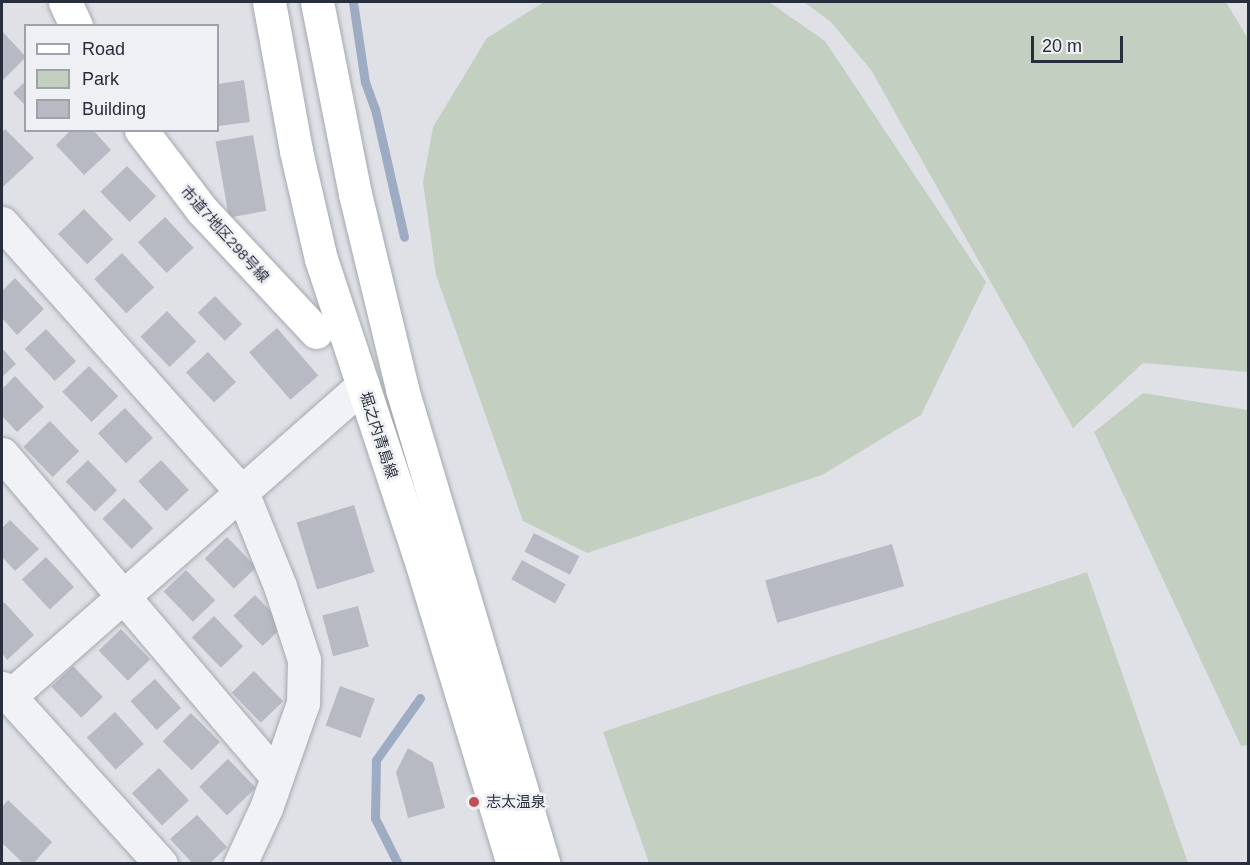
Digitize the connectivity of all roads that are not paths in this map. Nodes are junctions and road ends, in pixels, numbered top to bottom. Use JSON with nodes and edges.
{"nodes":[{"id":1,"x":65,"y":2,"type":"edge"},
{"id":2,"x":269,"y":2,"type":"edge"},
{"id":3,"x":317,"y":2,"type":"edge"},
{"id":4,"x":75,"y":24,"type":"edge"},
{"id":5,"x":143,"y":132,"type":"edge"},
{"id":6,"x":2,"y":223,"type":"edge"},
{"id":7,"x":316,"y":332,"type":"dead end"},
{"id":8,"x":363,"y":385,"type":"junction"},
{"id":9,"x":2,"y":454,"type":"edge"},
{"id":10,"x":242,"y":492,"type":"junction"},
{"id":11,"x":124,"y":596,"type":"junction"},
{"id":12,"x":5,"y":692,"type":"edge"},
{"id":13,"x":277,"y":777,"type":"junction"},
{"id":14,"x":161,"y":864,"type":"edge"},
{"id":15,"x":240,"y":864,"type":"edge"},
{"id":16,"x":513,"y":864,"type":"edge"},
{"id":17,"x":544,"y":864,"type":"edge"}],
"edges":[{"from":1,"to":4,"type":"main road"},
{"from":2,"to":8,"type":"main road","name":"堀之内青島線"},
{"from":3,"to":17,"type":"main road"},
{"from":5,"to":7,"type":"main road","name":"市道7地区298号線"},
{"from":6,"to":10,"type":"street"},
{"from":8,"to":10,"type":"street"},
{"from":8,"to":16,"type":"main road","name":"堀之内青島線"},
{"from":9,"to":11,"type":"street"},
{"from":10,"to":11,"type":"street"},
{"from":10,"to":13,"type":"street"},
{"from":11,"to":12,"type":"street"},
{"from":11,"to":13,"type":"street"},
{"from":12,"to":14,"type":"street"},
{"from":13,"to":15,"type":"street"}]}
